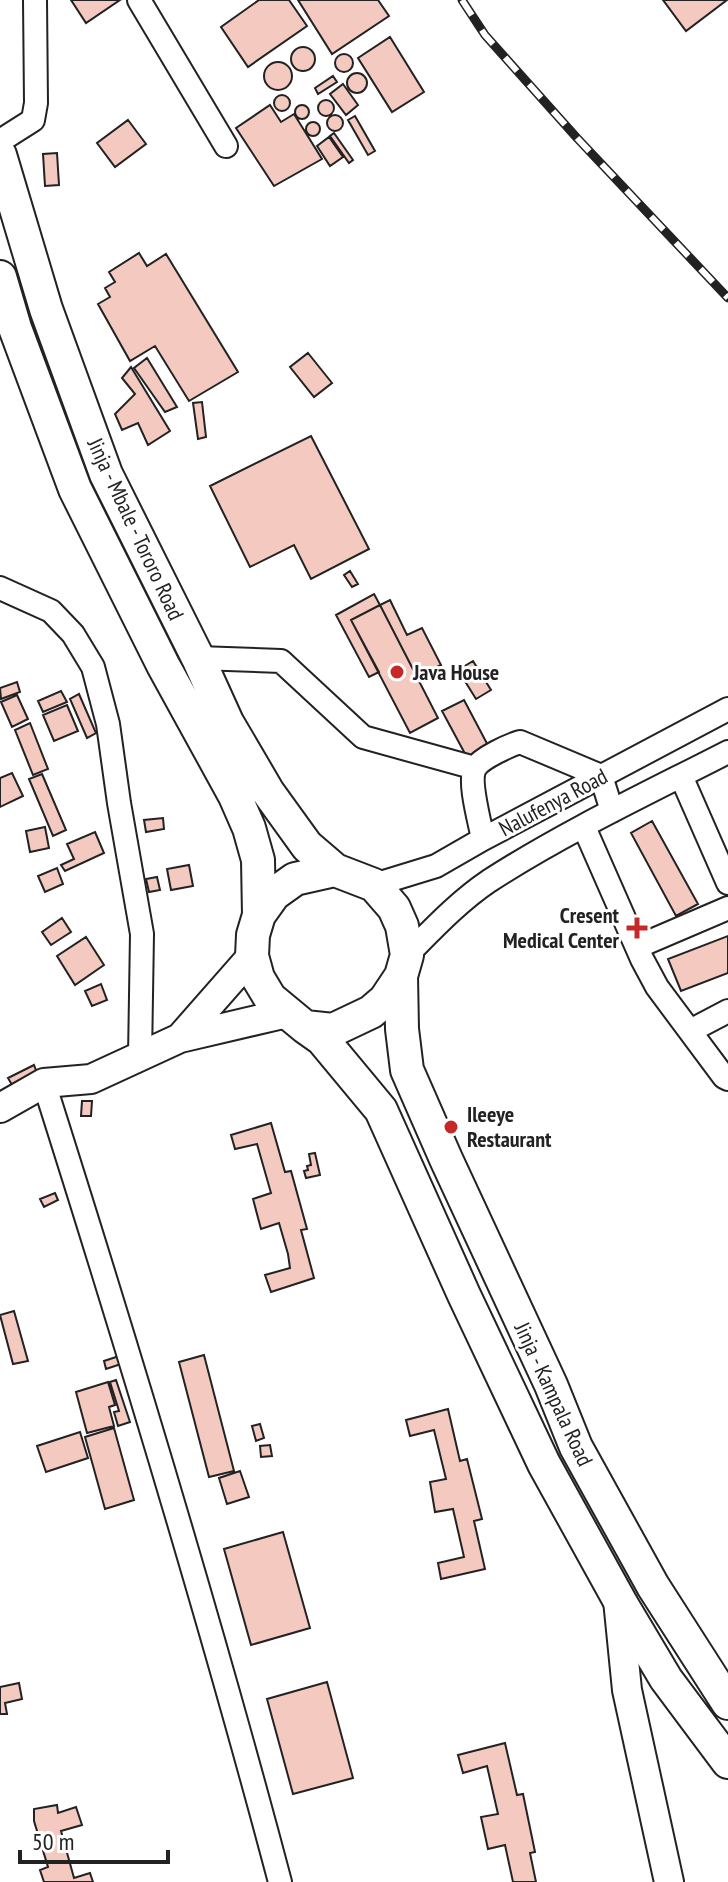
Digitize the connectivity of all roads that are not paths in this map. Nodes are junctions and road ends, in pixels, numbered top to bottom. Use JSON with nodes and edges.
{"nodes":[{"id":1,"x":35,"y":0,"type":"edge"},
{"id":2,"x":139,"y":0,"type":"edge"},
{"id":3,"x":0,"y":141,"type":"edge"},
{"id":4,"x":226,"y":146,"type":"dead end"},
{"id":5,"x":0,"y":155,"type":"edge"},
{"id":6,"x":0,"y":277,"type":"edge"},
{"id":7,"x":0,"y":588,"type":"edge"},
{"id":8,"x":198,"y":658,"type":"junction"},
{"id":9,"x":728,"y":709,"type":"edge"},
{"id":10,"x":728,"y":752,"type":"edge"},
{"id":11,"x":475,"y":768,"type":"junction"},
{"id":12,"x":601,"y":776,"type":"junction"},
{"id":13,"x":681,"y":776,"type":"junction"},
{"id":14,"x":612,"y":811,"type":"junction"},
{"id":15,"x":584,"y":827,"type":"junction"},
{"id":16,"x":483,"y":839,"type":"junction"},
{"id":17,"x":335,"y":870,"type":"junction"},
{"id":18,"x":728,"y":883,"type":"edge"},
{"id":19,"x":374,"y":885,"type":"junction"},
{"id":20,"x":728,"y":908,"type":"edge"},
{"id":21,"x":259,"y":915,"type":"junction"},
{"id":22,"x":637,"y":947,"type":"junction"},
{"id":23,"x":252,"y":956,"type":"junction"},
{"id":24,"x":404,"y":966,"type":"junction"},
{"id":25,"x":728,"y":1011,"type":"edge"},
{"id":26,"x":296,"y":1020,"type":"junction"},
{"id":27,"x":690,"y":1031,"type":"junction"},
{"id":28,"x":180,"y":1038,"type":"junction"},
{"id":29,"x":140,"y":1057,"type":"junction"},
{"id":30,"x":728,"y":1079,"type":"edge"},
{"id":31,"x":44,"y":1083,"type":"junction"},
{"id":32,"x":0,"y":1108,"type":"edge"},
{"id":33,"x":617,"y":1598,"type":"junction"},
{"id":34,"x":728,"y":1703,"type":"edge"},
{"id":35,"x":728,"y":1762,"type":"edge"},
{"id":36,"x":280,"y":1882,"type":"edge"},
{"id":37,"x":669,"y":1882,"type":"edge"}],
"edges":[{"from":1,"to":3,"type":"street"},
{"from":2,"to":4,"type":"street"},
{"from":5,"to":8,"type":"highway","name":"Jinja - Mbale - Tororo Road"},
{"from":6,"to":21,"type":"highway","name":"Jinja - Mbale - Tororo Road"},
{"from":7,"to":29,"type":"street"},
{"from":8,"to":11,"type":"street"},
{"from":8,"to":17,"type":"highway","name":"Jinja - Mbale - Tororo Road"},
{"from":9,"to":12,"type":"street","name":"Nalufenya Road"},
{"from":10,"to":13,"type":"street","name":"Nalufenya Road"},
{"from":11,"to":12,"type":"street"},
{"from":11,"to":16,"type":"street"},
{"from":12,"to":14,"type":"street"},
{"from":12,"to":16,"type":"street","name":"Nalufenya Road"},
{"from":13,"to":14,"type":"street","name":"Nalufenya Road"},
{"from":13,"to":18,"type":"street"},
{"from":14,"to":15,"type":"street","name":"Nalufenya Road"},
{"from":15,"to":22,"type":"street"},
{"from":15,"to":24,"type":"street","name":"Nalufenya Road"},
{"from":16,"to":19,"type":"street","name":"Nalufenya Road"},
{"from":17,"to":19,"type":"highway"},
{"from":17,"to":21,"type":"highway"},
{"from":19,"to":24,"type":"highway"},
{"from":20,"to":22,"type":"street"},
{"from":21,"to":23,"type":"highway"},
{"from":22,"to":27,"type":"street"},
{"from":23,"to":26,"type":"highway"},
{"from":23,"to":28,"type":"main road"},
{"from":24,"to":26,"type":"highway"},
{"from":24,"to":34,"type":"highway","name":"Jinja - Kampala Road"},
{"from":25,"to":27,"type":"street"},
{"from":26,"to":28,"type":"main road"},
{"from":26,"to":33,"type":"highway","name":"Jinja - Kampala Road"},
{"from":27,"to":30,"type":"street"},
{"from":28,"to":29,"type":"main road"},
{"from":29,"to":31,"type":"main road"},
{"from":31,"to":32,"type":"main road"},
{"from":31,"to":36,"type":"street"},
{"from":33,"to":35,"type":"highway","name":"Jinja - Kampala Road"},
{"from":33,"to":37,"type":"main road"}]}
